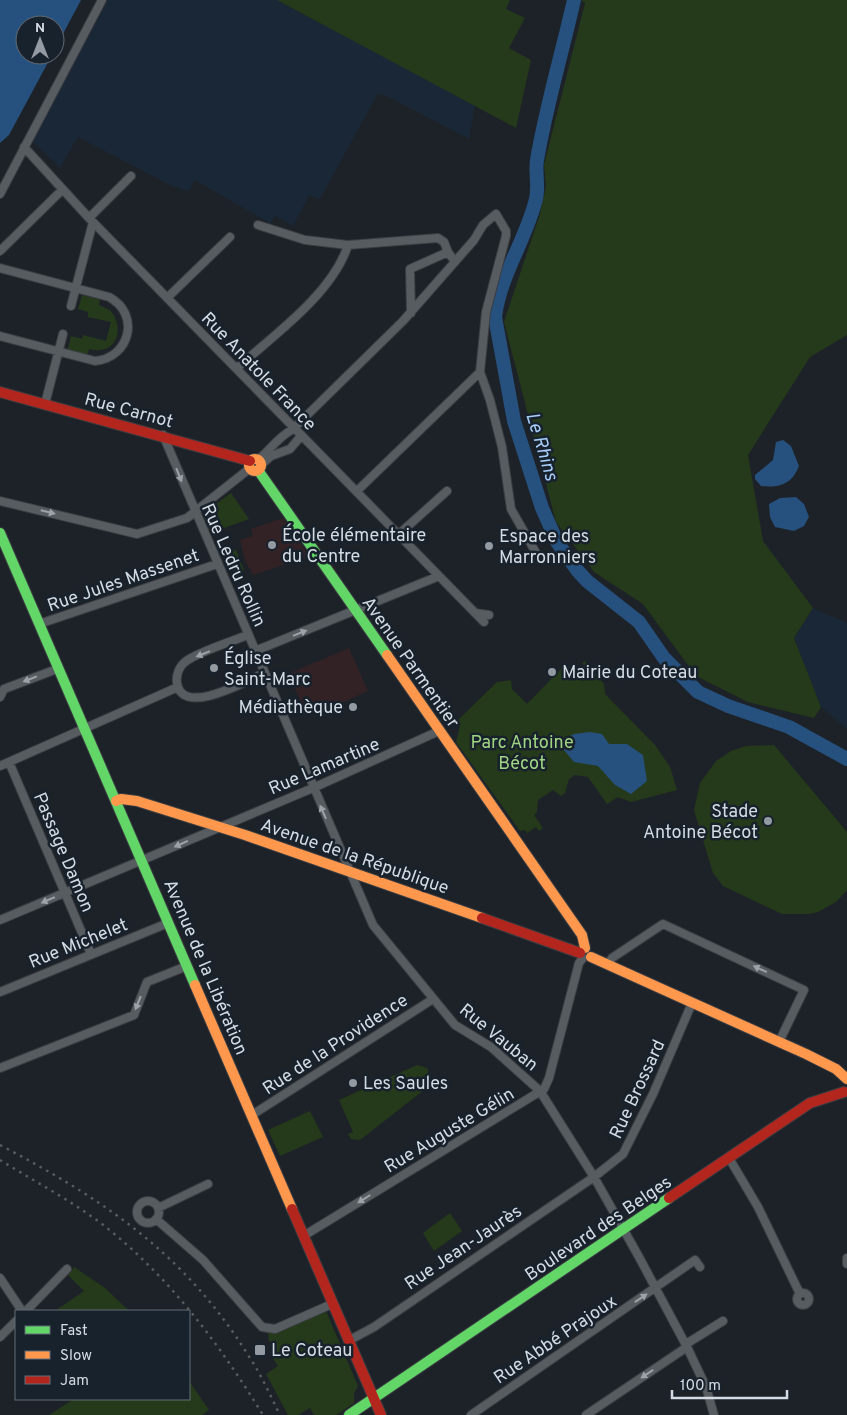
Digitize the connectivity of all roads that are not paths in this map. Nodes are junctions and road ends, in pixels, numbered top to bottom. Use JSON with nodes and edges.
{"nodes":[{"id":1,"x":102,"y":0,"type":"edge"},
{"id":2,"x":24,"y":147,"type":"junction"},
{"id":3,"x":131,"y":176,"type":"dead end"},
{"id":4,"x":62,"y":190,"type":"junction"},
{"id":5,"x":0,"y":194,"type":"edge"},
{"id":6,"x":91,"y":220,"type":"junction"},
{"id":7,"x":258,"y":225,"type":"dead end"},
{"id":8,"x":230,"y":237,"type":"dead end"},
{"id":9,"x":348,"y":245,"type":"junction"},
{"id":10,"x":0,"y":250,"type":"edge"},
{"id":11,"x":448,"y":252,"type":"junction"},
{"id":12,"x":455,"y":262,"type":"junction"},
{"id":13,"x":0,"y":268,"type":"edge"},
{"id":14,"x":75,"y":288,"type":"junction"},
{"id":15,"x":167,"y":298,"type":"junction"},
{"id":16,"x":71,"y":306,"type":"dead end"},
{"id":17,"x":411,"y":313,"type":"junction"},
{"id":18,"x":63,"y":334,"type":"dead end"},
{"id":19,"x":0,"y":336,"type":"edge"},
{"id":20,"x":58,"y":353,"type":"junction"},
{"id":21,"x":237,"y":368,"type":"junction"},
{"id":22,"x":480,"y":372,"type":"junction"},
{"id":23,"x":0,"y":392,"type":"edge"},
{"id":24,"x":45,"y":404,"type":"junction"},
{"id":25,"x":293,"y":429,"type":"junction"},
{"id":26,"x":163,"y":436,"type":"junction"},
{"id":27,"x":301,"y":436,"type":"junction"},
{"id":28,"x":255,"y":465,"type":"junction"},
{"id":29,"x":357,"y":491,"type":"junction"},
{"id":30,"x":447,"y":491,"type":"dead end"},
{"id":31,"x":0,"y":502,"type":"edge"},
{"id":32,"x":195,"y":514,"type":"junction"},
{"id":33,"x":0,"y":533,"type":"edge"},
{"id":34,"x":399,"y":534,"type":"junction"},
{"id":35,"x":539,"y":558,"type":"dead end"},
{"id":36,"x":217,"y":564,"type":"junction"},
{"id":37,"x":439,"y":576,"type":"junction"},
{"id":38,"x":356,"y":611,"type":"junction"},
{"id":39,"x":475,"y":613,"type":"junction"},
{"id":40,"x":489,"y":615,"type":"dead end"},
{"id":41,"x":484,"y":622,"type":"dead end"},
{"id":42,"x":39,"y":624,"type":"junction"},
{"id":43,"x":248,"y":635,"type":"junction"},
{"id":44,"x":255,"y":651,"type":"junction"},
{"id":45,"x":56,"y":669,"type":"junction"},
{"id":46,"x":264,"y":673,"type":"junction"},
{"id":47,"x":178,"y":687,"type":"junction"},
{"id":48,"x":1,"y":691,"type":"edge"},
{"id":49,"x":83,"y":728,"type":"junction"},
{"id":50,"x":439,"y":731,"type":"junction"},
{"id":51,"x":9,"y":762,"type":"junction"},
{"id":52,"x":0,"y":766,"type":"edge"},
{"id":53,"x":313,"y":788,"type":"junction"},
{"id":54,"x":116,"y":801,"type":"junction"},
{"id":55,"x":219,"y":826,"type":"junction"},
{"id":56,"x":142,"y":861,"type":"junction"},
{"id":57,"x":351,"y":872,"type":"junction"},
{"id":58,"x":65,"y":893,"type":"junction"},
{"id":59,"x":0,"y":920,"type":"edge"},
{"id":60,"x":168,"y":923,"type":"junction"},
{"id":61,"x":91,"y":954,"type":"junction"},
{"id":62,"x":585,"y":954,"type":"junction"},
{"id":63,"x":608,"y":964,"type":"junction"},
{"id":64,"x":187,"y":966,"type":"junction"},
{"id":65,"x":0,"y":992,"type":"edge"},
{"id":66,"x":433,"y":999,"type":"junction"},
{"id":67,"x":692,"y":1002,"type":"junction"},
{"id":68,"x":779,"y":1042,"type":"junction"},
{"id":69,"x":0,"y":1068,"type":"edge"},
{"id":70,"x":847,"y":1079,"type":"edge"},
{"id":71,"x":540,"y":1091,"type":"junction"},
{"id":72,"x":846,"y":1095,"type":"edge"},
{"id":73,"x":252,"y":1115,"type":"junction"},
{"id":74,"x":729,"y":1158,"type":"junction"},
{"id":75,"x":594,"y":1176,"type":"junction"},
{"id":76,"x":208,"y":1184,"type":"dead end"},
{"id":77,"x":158,"y":1208,"type":"junction"},
{"id":78,"x":156,"y":1219,"type":"junction"},
{"id":79,"x":624,"y":1229,"type":"junction"},
{"id":80,"x":305,"y":1236,"type":"junction"},
{"id":81,"x":847,"y":1258,"type":"edge"},
{"id":82,"x":847,"y":1264,"type":"edge"},
{"id":83,"x":700,"y":1268,"type":"dead end"},
{"id":84,"x":67,"y":1269,"type":"dead end"},
{"id":85,"x":0,"y":1278,"type":"edge"},
{"id":86,"x":656,"y":1288,"type":"junction"},
{"id":87,"x":800,"y":1294,"type":"dead end"},
{"id":88,"x":332,"y":1304,"type":"junction"},
{"id":89,"x":21,"y":1310,"type":"edge"},
{"id":90,"x":27,"y":1310,"type":"edge"},
{"id":91,"x":723,"y":1321,"type":"dead end"},
{"id":92,"x":15,"y":1322,"type":"edge"},
{"id":93,"x":0,"y":1338,"type":"edge"},
{"id":94,"x":348,"y":1341,"type":"junction"},
{"id":95,"x":686,"y":1346,"type":"junction"},
{"id":96,"x":374,"y":1398,"type":"junction"},
{"id":97,"x":599,"y":1407,"type":"junction"},
{"id":98,"x":349,"y":1415,"type":"edge"},
{"id":99,"x":381,"y":1415,"type":"edge"},
{"id":100,"x":471,"y":1415,"type":"edge"},
{"id":101,"x":586,"y":1415,"type":"edge"},
{"id":102,"x":604,"y":1415,"type":"edge"},
{"id":103,"x":714,"y":1415,"type":"edge"}],
"edges":[{"from":1,"to":2,"type":"street"},
{"from":2,"to":4,"type":"street","name":"Rue Anatole France"},
{"from":2,"to":5,"type":"street"},
{"from":3,"to":6,"type":"street"},
{"from":4,"to":6,"type":"street","name":"Rue Anatole France"},
{"from":4,"to":10,"type":"street"},
{"from":6,"to":14,"type":"street"},
{"from":6,"to":15,"type":"street","name":"Rue Anatole France"},
{"from":7,"to":9,"type":"street"},
{"from":8,"to":15,"type":"street"},
{"from":9,"to":11,"type":"street"},
{"from":9,"to":21,"type":"street"},
{"from":11,"to":12,"type":"street"},
{"from":11,"to":17,"type":"street"},
{"from":12,"to":17,"type":"street"},
{"from":12,"to":22,"type":"street"},
{"from":13,"to":14,"type":"street"},
{"from":14,"to":16,"type":"street"},
{"from":14,"to":20,"type":"street"},
{"from":15,"to":21,"type":"street","name":"Rue Anatole France"},
{"from":17,"to":25,"type":"street"},
{"from":18,"to":20,"type":"street"},
{"from":19,"to":20,"type":"street"},
{"from":20,"to":24,"type":"street"},
{"from":21,"to":25,"type":"street","name":"Rue Anatole France"},
{"from":22,"to":29,"type":"street"},
{"from":22,"to":35,"type":"street"},
{"from":23,"to":24,"type":"street","name":"Rue Carnot"},
{"from":24,"to":26,"type":"street","name":"Rue Carnot"},
{"from":25,"to":27,"type":"street","name":"Rue Anatole France"},
{"from":25,"to":28,"type":"street"},
{"from":26,"to":28,"type":"street","name":"Rue Carnot"},
{"from":26,"to":32,"type":"street","name":"Rue Ledru Rollin","one_way":true},
{"from":27,"to":28,"type":"street"},
{"from":27,"to":29,"type":"street","name":"Rue Anatole France"},
{"from":28,"to":32,"type":"street"},
{"from":28,"to":38,"type":"street","name":"Avenue Parmentier"},
{"from":29,"to":34,"type":"street","name":"Rue Anatole France"},
{"from":30,"to":34,"type":"street"},
{"from":31,"to":32,"type":"street","one_way":true},
{"from":32,"to":36,"type":"street","name":"Rue Ledru Rollin"},
{"from":33,"to":42,"type":"street","name":"Avenue de la Libération"},
{"from":34,"to":37,"type":"street","name":"Rue Anatole France"},
{"from":36,"to":42,"type":"street","name":"Rue Jules Massenet"},
{"from":36,"to":43,"type":"street","name":"Rue Ledru Rollin"},
{"from":37,"to":38,"type":"street"},
{"from":37,"to":39,"type":"street","name":"Rue Anatole France"},
{"from":44,"to":38,"type":"street","one_way":true},
{"from":38,"to":50,"type":"street","name":"Avenue Parmentier"},
{"from":39,"to":40,"type":"street"},
{"from":39,"to":41,"type":"street","name":"Rue Anatole France"},
{"from":42,"to":45,"type":"street","name":"Avenue de la Libération"},
{"from":43,"to":44,"type":"street","name":"Rue Ledru Rollin"},
{"from":43,"to":47,"type":"street","one_way":true},
{"from":44,"to":46,"type":"street","name":"Rue Ledru Rollin"},
{"from":45,"to":48,"type":"street","one_way":true},
{"from":45,"to":49,"type":"street","name":"Avenue de la Libération"},
{"from":46,"to":47,"type":"street"},
{"from":46,"to":53,"type":"street","name":"Rue Ledru Rollin"},
{"from":47,"to":49,"type":"street"},
{"from":49,"to":51,"type":"street"},
{"from":49,"to":54,"type":"street","name":"Avenue de la Libération"},
{"from":50,"to":53,"type":"street","name":"Rue Lamartine"},
{"from":50,"to":62,"type":"street","name":"Avenue Parmentier"},
{"from":51,"to":52,"type":"street"},
{"from":51,"to":58,"type":"street","name":"Passage Damon"},
{"from":53,"to":55,"type":"street","name":"Rue Lamartine"},
{"from":57,"to":53,"type":"street","name":"Rue Ledru Rollin","one_way":true},
{"from":54,"to":55,"type":"street","name":"Avenue de la République"},
{"from":54,"to":56,"type":"street","name":"Avenue de la Libération"},
{"from":55,"to":56,"type":"street","name":"Rue Lamartine","one_way":true},
{"from":55,"to":57,"type":"street","name":"Avenue de la République"},
{"from":56,"to":58,"type":"street","name":"Rue Lamartine"},
{"from":56,"to":60,"type":"street","name":"Avenue de la Libération"},
{"from":57,"to":62,"type":"street","name":"Avenue de la République"},
{"from":57,"to":66,"type":"street","name":"Rue Vauban"},
{"from":58,"to":59,"type":"street","name":"Rue Lamartine","one_way":true},
{"from":58,"to":61,"type":"street","name":"Passage Damon"},
{"from":60,"to":61,"type":"street","name":"Rue Michelet"},
{"from":60,"to":64,"type":"street","name":"Avenue de la Libération"},
{"from":61,"to":65,"type":"street","name":"Rue Michelet"},
{"from":62,"to":63,"type":"street","name":"Avenue de la République"},
{"from":62,"to":71,"type":"street","name":"Rue Auguste Gélin"},
{"from":63,"to":67,"type":"street","name":"Avenue de la République"},
{"from":68,"to":63,"type":"street","one_way":true},
{"from":64,"to":69,"type":"street","one_way":true},
{"from":64,"to":73,"type":"street","name":"Avenue de la Libération"},
{"from":66,"to":71,"type":"street","name":"Rue Vauban"},
{"from":66,"to":73,"type":"street","name":"Rue de la Providence"},
{"from":67,"to":68,"type":"street","name":"Avenue de la République"},
{"from":67,"to":75,"type":"street","name":"Rue Brossard"},
{"from":68,"to":70,"type":"street","name":"Avenue de la République"},
{"from":70,"to":72,"type":"street"},
{"from":71,"to":75,"type":"street","name":"Rue Vauban"},
{"from":71,"to":80,"type":"street","name":"Rue Auguste Gélin","one_way":true},
{"from":72,"to":74,"type":"street","name":"Boulevard des Belges"},
{"from":73,"to":80,"type":"street","name":"Avenue de la Libération"},
{"from":74,"to":79,"type":"street","name":"Boulevard des Belges"},
{"from":74,"to":87,"type":"street"},
{"from":75,"to":79,"type":"street","name":"Rue Vauban"},
{"from":75,"to":94,"type":"street","name":"Rue Jean-Jaurès"},
{"from":76,"to":77,"type":"street"},
{"from":77,"to":78,"type":"street"},
{"from":77,"to":78,"type":"street"},
{"from":78,"to":88,"type":"street"},
{"from":79,"to":86,"type":"street","name":"Rue Vauban"},
{"from":79,"to":96,"type":"street","name":"Boulevard des Belges"},
{"from":80,"to":88,"type":"street","name":"Avenue de la Libération"},
{"from":81,"to":82,"type":"street"},
{"from":83,"to":86,"type":"street","name":"Rue Abbé Prajoux"},
{"from":84,"to":90,"type":"street"},
{"from":85,"to":89,"type":"street"},
{"from":86,"to":95,"type":"street","name":"Rue Vauban"},
{"from":100,"to":86,"type":"street","name":"Rue Abbé Prajoux","one_way":true},
{"from":88,"to":94,"type":"street","name":"Avenue de la Libération"},
{"from":91,"to":95,"type":"street"},
{"from":92,"to":93,"type":"street"},
{"from":94,"to":96,"type":"street","name":"Avenue de la Libération"},
{"from":95,"to":97,"type":"street","one_way":true},
{"from":95,"to":103,"type":"street","name":"Rue Vauban"},
{"from":96,"to":98,"type":"street","name":"Boulevard des Belges"},
{"from":96,"to":99,"type":"street","name":"Avenue de la Libération"},
{"from":97,"to":101,"type":"street"},
{"from":97,"to":102,"type":"street"}]}
